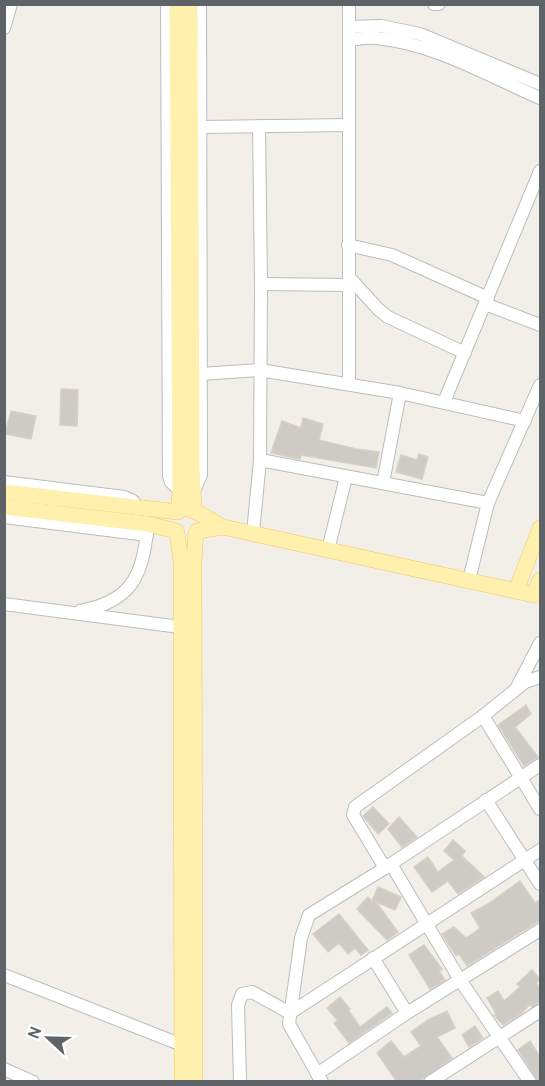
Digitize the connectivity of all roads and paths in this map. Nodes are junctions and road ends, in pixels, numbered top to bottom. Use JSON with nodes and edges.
{"nodes":[{"id":1,"x":11,"y":4,"type":"edge"},
{"id":2,"x":167,"y":4,"type":"edge"},
{"id":3,"x":177,"y":4,"type":"edge"},
{"id":4,"x":190,"y":4,"type":"edge"},
{"id":5,"x":200,"y":4,"type":"edge"},
{"id":6,"x":349,"y":4,"type":"edge"},
{"id":7,"x":434,"y":4,"type":"edge"},
{"id":8,"x":439,"y":4,"type":"edge"},
{"id":9,"x":4,"y":28,"type":"edge"},
{"id":10,"x":349,"y":33,"type":"junction"},
{"id":11,"x":540,"y":84,"type":"edge"},
{"id":12,"x":540,"y":98,"type":"edge"},
{"id":13,"x":350,"y":125,"type":"junction"},
{"id":14,"x":259,"y":126,"type":"junction"},
{"id":15,"x":201,"y":127,"type":"junction"},
{"id":16,"x":540,"y":171,"type":"edge"},
{"id":17,"x":348,"y":246,"type":"junction"},
{"id":18,"x":349,"y":281,"type":"junction"},
{"id":19,"x":261,"y":284,"type":"junction"},
{"id":20,"x":486,"y":301,"type":"junction"},
{"id":21,"x":540,"y":325,"type":"edge"},
{"id":22,"x":465,"y":353,"type":"junction"},
{"id":23,"x":260,"y":370,"type":"junction"},
{"id":24,"x":200,"y":374,"type":"junction"},
{"id":25,"x":349,"y":383,"type":"junction"},
{"id":26,"x":540,"y":385,"type":"edge"},
{"id":27,"x":400,"y":393,"type":"junction"},
{"id":28,"x":444,"y":402,"type":"junction"},
{"id":29,"x":525,"y":421,"type":"junction"},
{"id":30,"x":260,"y":460,"type":"junction"},
{"id":31,"x":345,"y":477,"type":"junction"},
{"id":32,"x":4,"y":482,"type":"edge"},
{"id":33,"x":383,"y":483,"type":"junction"},
{"id":34,"x":4,"y":492,"type":"edge"},
{"id":35,"x":187,"y":492,"type":"junction"},
{"id":36,"x":488,"y":503,"type":"junction"},
{"id":37,"x":4,"y":507,"type":"edge"},
{"id":38,"x":137,"y":508,"type":"junction"},
{"id":39,"x":195,"y":511,"type":"junction"},
{"id":40,"x":178,"y":512,"type":"junction"},
{"id":41,"x":4,"y":517,"type":"edge"},
{"id":42,"x":223,"y":527,"type":"junction"},
{"id":43,"x":540,"y":528,"type":"edge"},
{"id":44,"x":147,"y":530,"type":"junction"},
{"id":45,"x":177,"y":531,"type":"junction"},
{"id":46,"x":196,"y":532,"type":"junction"},
{"id":47,"x":253,"y":533,"type":"junction"},
{"id":48,"x":328,"y":550,"type":"junction"},
{"id":49,"x":469,"y":580,"type":"junction"},
{"id":50,"x":540,"y":580,"type":"edge"},
{"id":51,"x":516,"y":591,"type":"junction"},
{"id":52,"x":537,"y":595,"type":"edge"},
{"id":53,"x":4,"y":604,"type":"edge"},
{"id":54,"x":69,"y":612,"type":"junction"},
{"id":55,"x":172,"y":626,"type":"dead end"},
{"id":56,"x":540,"y":643,"type":"edge"},
{"id":57,"x":540,"y":677,"type":"edge"},
{"id":58,"x":516,"y":689,"type":"junction"},
{"id":59,"x":483,"y":716,"type":"junction"},
{"id":60,"x":540,"y":765,"type":"edge"},
{"id":61,"x":521,"y":778,"type":"junction"},
{"id":62,"x":486,"y":800,"type":"junction"},
{"id":63,"x":540,"y":809,"type":"edge"},
{"id":64,"x":540,"y":850,"type":"edge"},
{"id":65,"x":525,"y":861,"type":"junction"},
{"id":66,"x":388,"y":866,"type":"junction"},
{"id":67,"x":540,"y":884,"type":"edge"},
{"id":68,"x":426,"y":923,"type":"junction"},
{"id":69,"x":540,"y":930,"type":"edge"},
{"id":70,"x":373,"y":958,"type":"junction"},
{"id":71,"x":4,"y":975,"type":"edge"},
{"id":72,"x":460,"y":980,"type":"junction"},
{"id":73,"x":540,"y":1011,"type":"edge"},
{"id":74,"x":290,"y":1013,"type":"junction"},
{"id":75,"x":407,"y":1014,"type":"junction"},
{"id":76,"x":499,"y":1038,"type":"junction"},
{"id":77,"x":177,"y":1043,"type":"dead end"},
{"id":78,"x":4,"y":1069,"type":"edge"},
{"id":79,"x":319,"y":1078,"type":"edge"},
{"id":80,"x":33,"y":1082,"type":"edge"},
{"id":81,"x":182,"y":1082,"type":"edge"},
{"id":82,"x":195,"y":1082,"type":"edge"},
{"id":83,"x":240,"y":1082,"type":"edge"},
{"id":84,"x":430,"y":1082,"type":"edge"},
{"id":85,"x":530,"y":1082,"type":"edge"}],
"edges":[{"from":1,"to":9,"type":"street"},
{"from":2,"to":35,"type":"street"},
{"from":3,"to":35,"type":"main road"},
{"from":4,"to":35,"type":"main road"},
{"from":5,"to":15,"type":"street"},
{"from":6,"to":10,"type":"street"},
{"from":7,"to":8,"type":"street"},
{"from":10,"to":11,"type":"street"},
{"from":10,"to":12,"type":"street"},
{"from":10,"to":13,"type":"street"},
{"from":13,"to":14,"type":"street"},
{"from":13,"to":17,"type":"street"},
{"from":14,"to":15,"type":"street"},
{"from":14,"to":19,"type":"street"},
{"from":15,"to":24,"type":"street"},
{"from":16,"to":20,"type":"street"},
{"from":17,"to":18,"type":"street"},
{"from":17,"to":20,"type":"street"},
{"from":18,"to":19,"type":"street"},
{"from":18,"to":22,"type":"street"},
{"from":18,"to":25,"type":"street"},
{"from":19,"to":23,"type":"street"},
{"from":20,"to":21,"type":"street"},
{"from":20,"to":22,"type":"street"},
{"from":22,"to":28,"type":"street"},
{"from":23,"to":24,"type":"street"},
{"from":23,"to":25,"type":"street"},
{"from":23,"to":30,"type":"street"},
{"from":24,"to":35,"type":"street"},
{"from":25,"to":27,"type":"street"},
{"from":26,"to":29,"type":"street"},
{"from":27,"to":28,"type":"street"},
{"from":27,"to":33,"type":"street"},
{"from":28,"to":29,"type":"street"},
{"from":29,"to":36,"type":"street"},
{"from":30,"to":31,"type":"street"},
{"from":30,"to":47,"type":"street"},
{"from":31,"to":33,"type":"street"},
{"from":31,"to":48,"type":"street"},
{"from":32,"to":38,"type":"street"},
{"from":33,"to":36,"type":"street"},
{"from":34,"to":38,"type":"main road"},
{"from":35,"to":39,"type":"main road"},
{"from":35,"to":40,"type":"main road"},
{"from":36,"to":49,"type":"street"},
{"from":37,"to":44,"type":"main road"},
{"from":38,"to":40,"type":"main road"},
{"from":39,"to":40,"type":"main road"},
{"from":39,"to":42,"type":"main road"},
{"from":39,"to":46,"type":"main road"},
{"from":40,"to":45,"type":"main road"},
{"from":41,"to":44,"type":"street"},
{"from":42,"to":46,"type":"main road"},
{"from":42,"to":47,"type":"main road"},
{"from":43,"to":51,"type":"main road"},
{"from":44,"to":45,"type":"main road"},
{"from":44,"to":54,"type":"street"},
{"from":45,"to":46,"type":"main road"},
{"from":45,"to":81,"type":"main road"},
{"from":46,"to":82,"type":"main road"},
{"from":47,"to":48,"type":"main road"},
{"from":48,"to":49,"type":"main road"},
{"from":49,"to":51,"type":"main road"},
{"from":50,"to":52,"type":"main road"},
{"from":51,"to":52,"type":"main road"},
{"from":53,"to":54,"type":"street"},
{"from":54,"to":55,"type":"street"},
{"from":56,"to":58,"type":"street"},
{"from":57,"to":58,"type":"street"},
{"from":58,"to":59,"type":"street"},
{"from":59,"to":61,"type":"street"},
{"from":59,"to":66,"type":"street"},
{"from":60,"to":61,"type":"street"},
{"from":61,"to":62,"type":"street"},
{"from":61,"to":63,"type":"street"},
{"from":62,"to":65,"type":"street"},
{"from":62,"to":66,"type":"street"},
{"from":64,"to":65,"type":"street"},
{"from":65,"to":67,"type":"street"},
{"from":65,"to":68,"type":"street"},
{"from":66,"to":68,"type":"street"},
{"from":66,"to":74,"type":"street"},
{"from":68,"to":70,"type":"street"},
{"from":68,"to":72,"type":"street"},
{"from":69,"to":72,"type":"street"},
{"from":70,"to":74,"type":"street"},
{"from":70,"to":75,"type":"street"},
{"from":71,"to":77,"type":"street"},
{"from":72,"to":75,"type":"street"},
{"from":72,"to":76,"type":"street"},
{"from":73,"to":76,"type":"street"},
{"from":74,"to":79,"type":"street"},
{"from":74,"to":83,"type":"street"},
{"from":75,"to":79,"type":"street"},
{"from":76,"to":84,"type":"street"},
{"from":76,"to":85,"type":"street"},
{"from":78,"to":80,"type":"street"}]}
